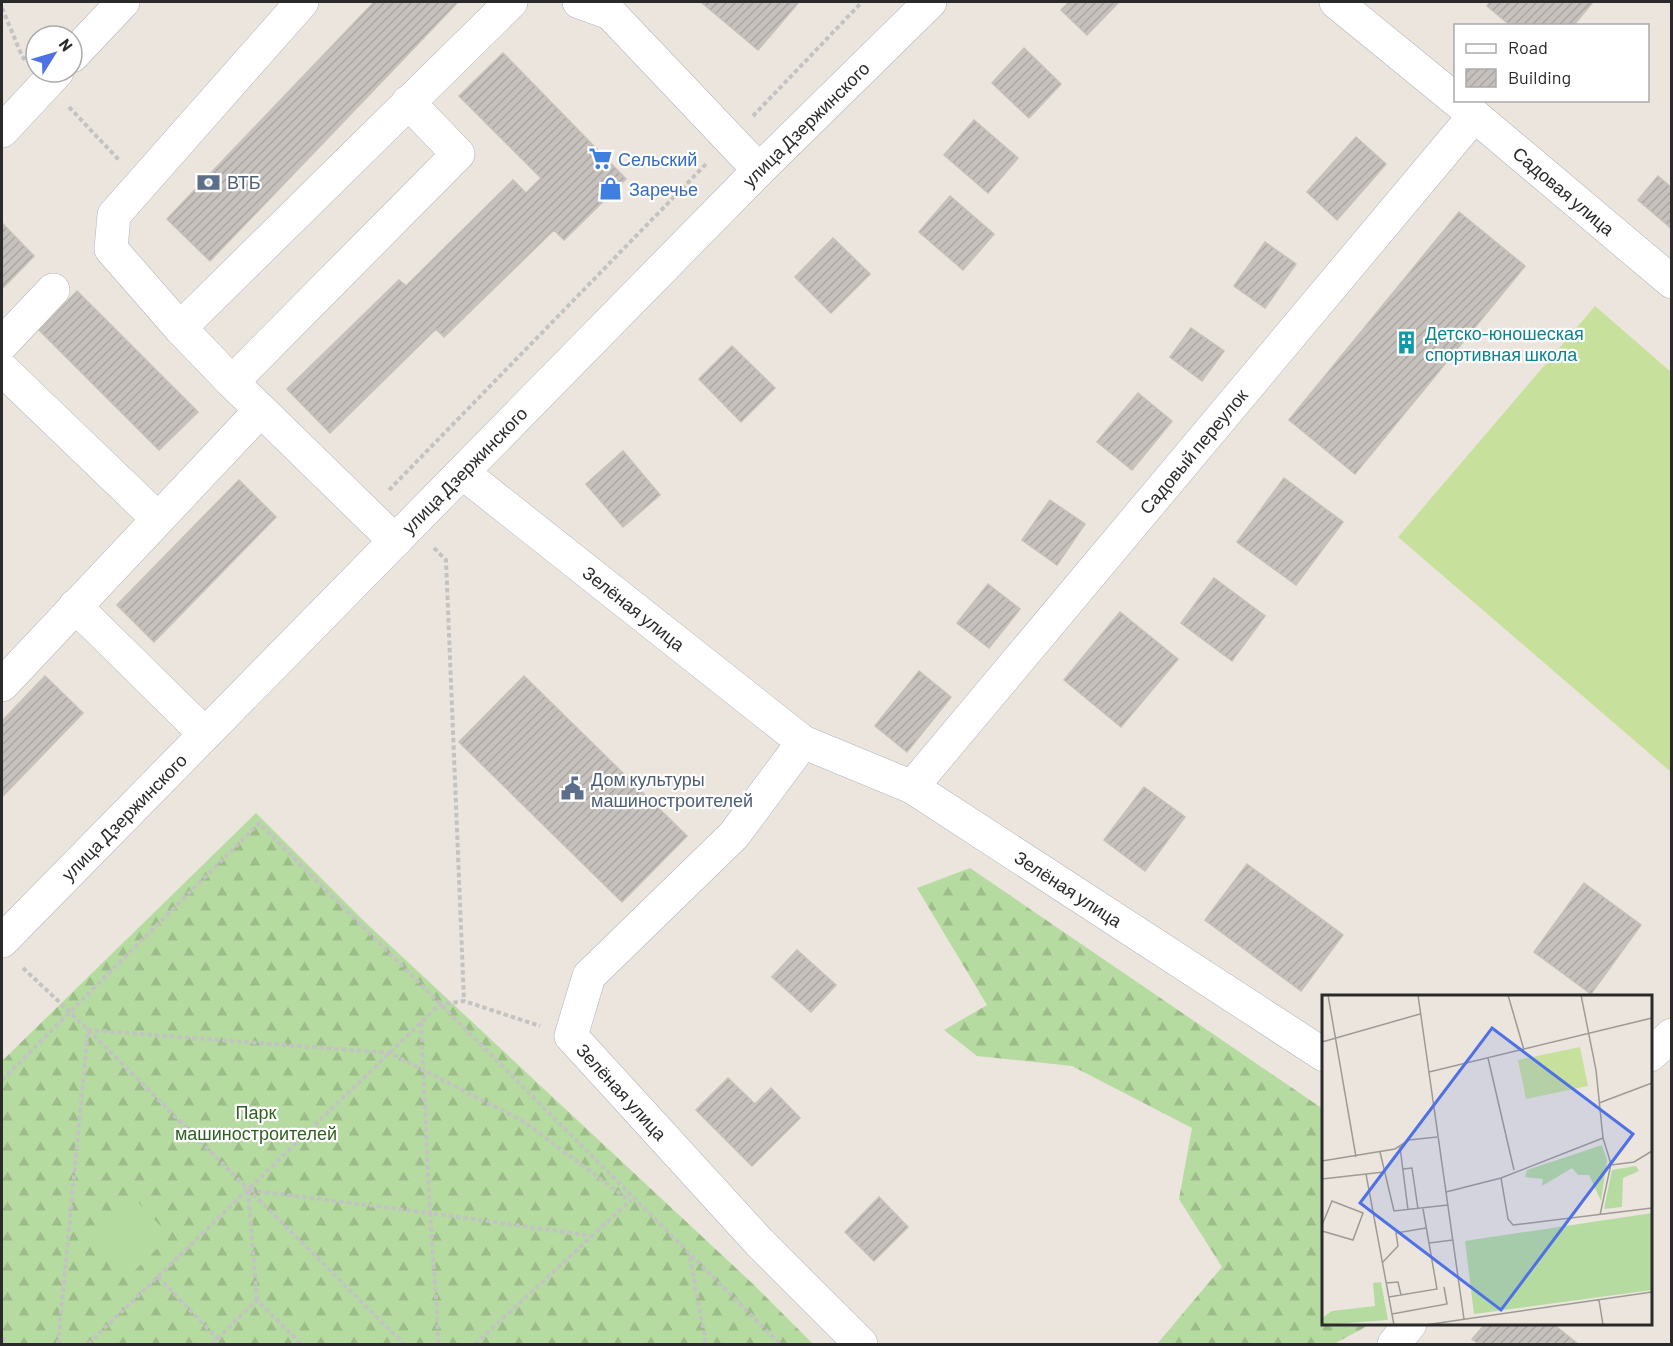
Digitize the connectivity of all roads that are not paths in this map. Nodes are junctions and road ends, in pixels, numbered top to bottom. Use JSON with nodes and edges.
{"nodes":[{"id":1,"x":123,"y":2,"type":"edge"},
{"id":2,"x":302,"y":2,"type":"edge"},
{"id":3,"x":511,"y":2,"type":"edge"},
{"id":4,"x":579,"y":2,"type":"edge"},
{"id":5,"x":930,"y":2,"type":"edge"},
{"id":6,"x":1336,"y":2,"type":"edge"},
{"id":7,"x":84,"y":43,"type":"edge"},
{"id":8,"x":46,"y":84,"type":"edge"},
{"id":9,"x":1454,"y":99,"type":"edge"},
{"id":10,"x":408,"y":102,"type":"junction"},
{"id":11,"x":1462,"y":106,"type":"edge"},
{"id":12,"x":2,"y":131,"type":"edge"},
{"id":13,"x":759,"y":170,"type":"junction"},
{"id":14,"x":1671,"y":282,"type":"edge"},
{"id":15,"x":53,"y":290,"type":"dead end"},
{"id":16,"x":180,"y":328,"type":"junction"},
{"id":17,"x":2,"y":344,"type":"edge"},
{"id":18,"x":2,"y":369,"type":"edge"},
{"id":19,"x":232,"y":382,"type":"junction"},
{"id":20,"x":260,"y":411,"type":"junction"},
{"id":21,"x":463,"y":473,"type":"junction"},
{"id":22,"x":158,"y":519,"type":"junction"},
{"id":23,"x":403,"y":533,"type":"junction"},
{"id":24,"x":75,"y":606,"type":"junction"},
{"id":25,"x":2,"y":685,"type":"edge"},
{"id":26,"x":206,"y":734,"type":"junction"},
{"id":27,"x":803,"y":742,"type":"junction"},
{"id":28,"x":912,"y":787,"type":"junction"},
{"id":29,"x":10,"y":953,"type":"edge"},
{"id":30,"x":1671,"y":1035,"type":"edge"},
{"id":31,"x":1652,"y":1053,"type":"edge"},
{"id":32,"x":1322,"y":1054,"type":"edge"},
{"id":33,"x":1408,"y":1325,"type":"edge"},
{"id":34,"x":861,"y":1344,"type":"edge"},
{"id":35,"x":1394,"y":1344,"type":"edge"}],
"edges":[{"from":1,"to":7,"type":"street"},
{"from":2,"to":16,"type":"street"},
{"from":3,"to":10,"type":"street"},
{"from":4,"to":13,"type":"street"},
{"from":5,"to":13,"type":"street","name":"улица Дзержинского"},
{"from":6,"to":9,"type":"street","name":"Садовая улица"},
{"from":8,"to":12,"type":"street"},
{"from":10,"to":16,"type":"street"},
{"from":10,"to":19,"type":"street"},
{"from":11,"to":14,"type":"street","name":"Садовая улица"},
{"from":11,"to":28,"type":"street","name":"Садовый переулок"},
{"from":13,"to":21,"type":"street","name":"улица Дзержинского"},
{"from":15,"to":17,"type":"street"},
{"from":16,"to":19,"type":"street"},
{"from":18,"to":22,"type":"street"},
{"from":19,"to":20,"type":"street"},
{"from":20,"to":22,"type":"street"},
{"from":20,"to":23,"type":"street"},
{"from":21,"to":23,"type":"street","name":"улица Дзержинского"},
{"from":21,"to":27,"type":"street","name":"Зелёная улица"},
{"from":22,"to":24,"type":"street"},
{"from":23,"to":26,"type":"street","name":"улица Дзержинского"},
{"from":24,"to":25,"type":"street"},
{"from":24,"to":26,"type":"street"},
{"from":26,"to":29,"type":"street","name":"улица Дзержинского"},
{"from":27,"to":28,"type":"street","name":"Зелёная улица"},
{"from":27,"to":34,"type":"street","name":"Зелёная улица"},
{"from":28,"to":32,"type":"street","name":"Зелёная улица"},
{"from":30,"to":31,"type":"street"},
{"from":33,"to":35,"type":"street"}]}
